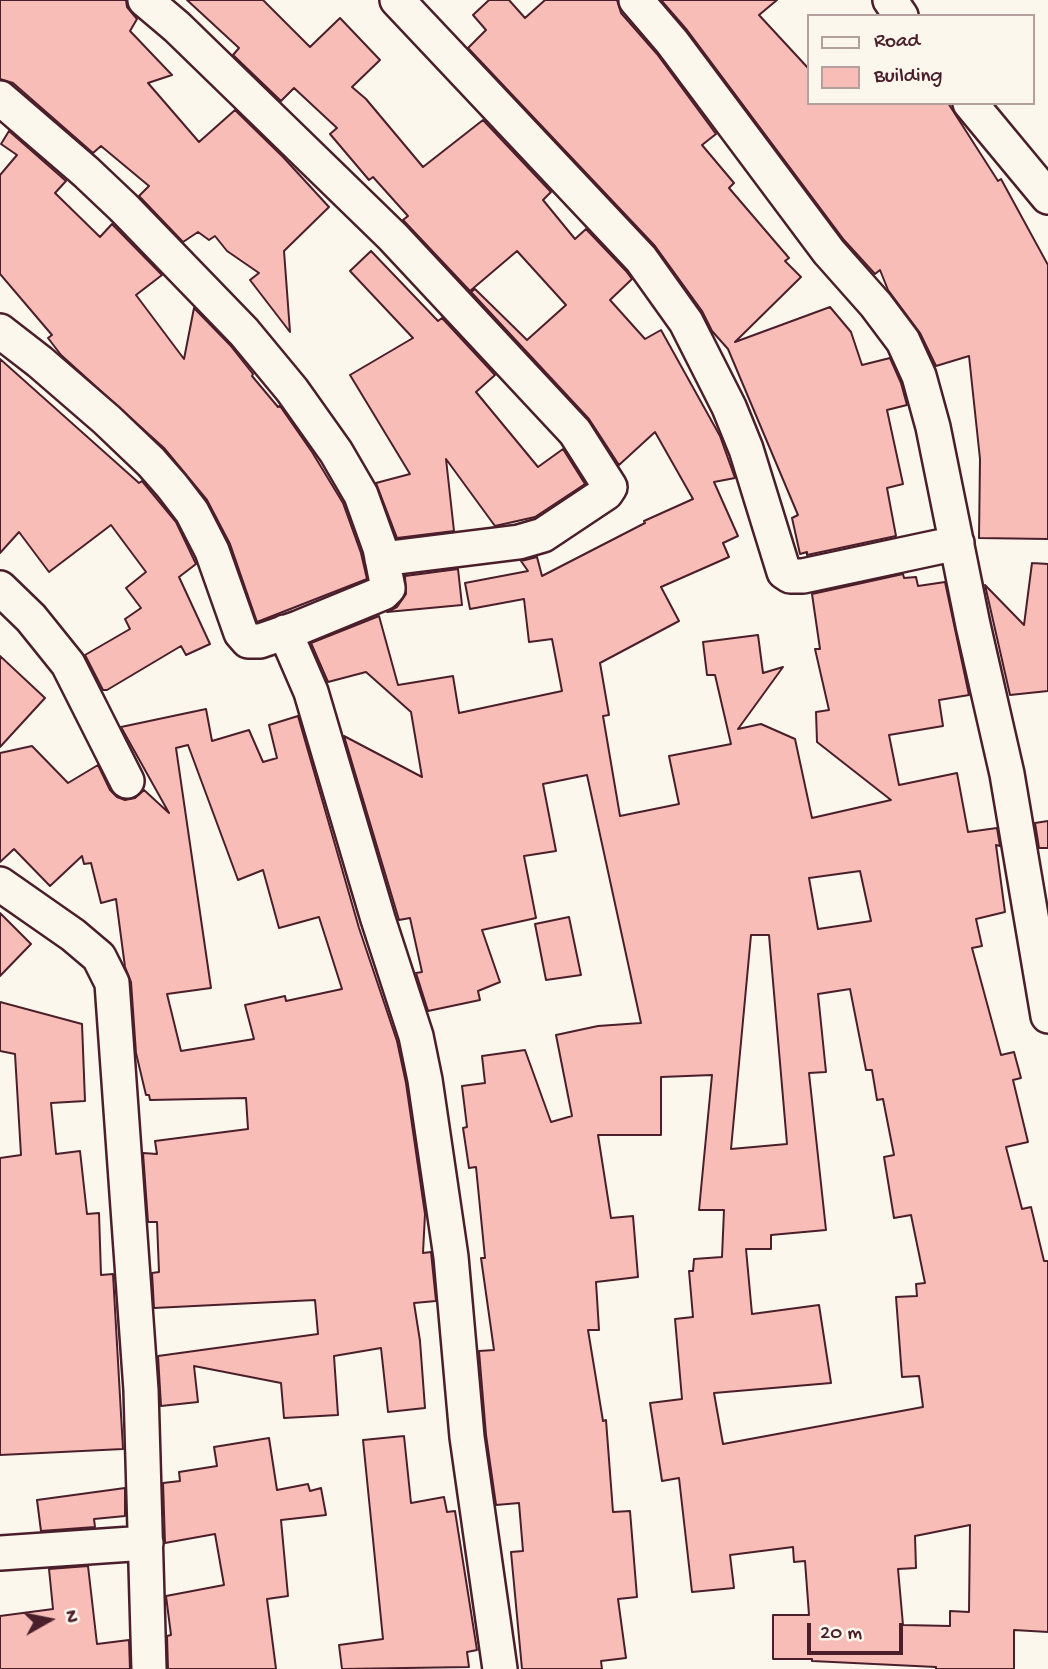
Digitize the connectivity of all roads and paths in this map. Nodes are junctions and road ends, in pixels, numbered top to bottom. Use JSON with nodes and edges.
{"nodes":[{"id":1,"x":145,"y":0,"type":"edge"},
{"id":2,"x":397,"y":0,"type":"edge"},
{"id":3,"x":636,"y":0,"type":"edge"},
{"id":4,"x":0,"y":97,"type":"edge"},
{"id":5,"x":972,"y":105,"type":"edge"},
{"id":6,"x":1048,"y":197,"type":"edge"},
{"id":7,"x":0,"y":331,"type":"edge"},
{"id":8,"x":957,"y":542,"type":"junction"},
{"id":9,"x":382,"y":559,"type":"junction"},
{"id":10,"x":0,"y":588,"type":"edge"},
{"id":11,"x":285,"y":632,"type":"junction"},
{"id":12,"x":127,"y":781,"type":"dead end"},
{"id":13,"x":0,"y":884,"type":"edge"},
{"id":14,"x":1048,"y":1016,"type":"edge"},
{"id":15,"x":146,"y":1543,"type":"junction"},
{"id":16,"x":0,"y":1553,"type":"edge"},
{"id":17,"x":149,"y":1669,"type":"edge"},
{"id":18,"x":500,"y":1669,"type":"edge"}],
"edges":[{"from":1,"to":9,"type":"street"},
{"from":2,"to":8,"type":"street"},
{"from":3,"to":8,"type":"street"},
{"from":4,"to":9,"type":"street"},
{"from":5,"to":6,"type":"street"},
{"from":7,"to":11,"type":"street"},
{"from":8,"to":14,"type":"street"},
{"from":9,"to":11,"type":"street"},
{"from":10,"to":12,"type":"street"},
{"from":11,"to":18,"type":"street"},
{"from":13,"to":15,"type":"street"},
{"from":15,"to":16,"type":"street"},
{"from":15,"to":17,"type":"street"}]}
